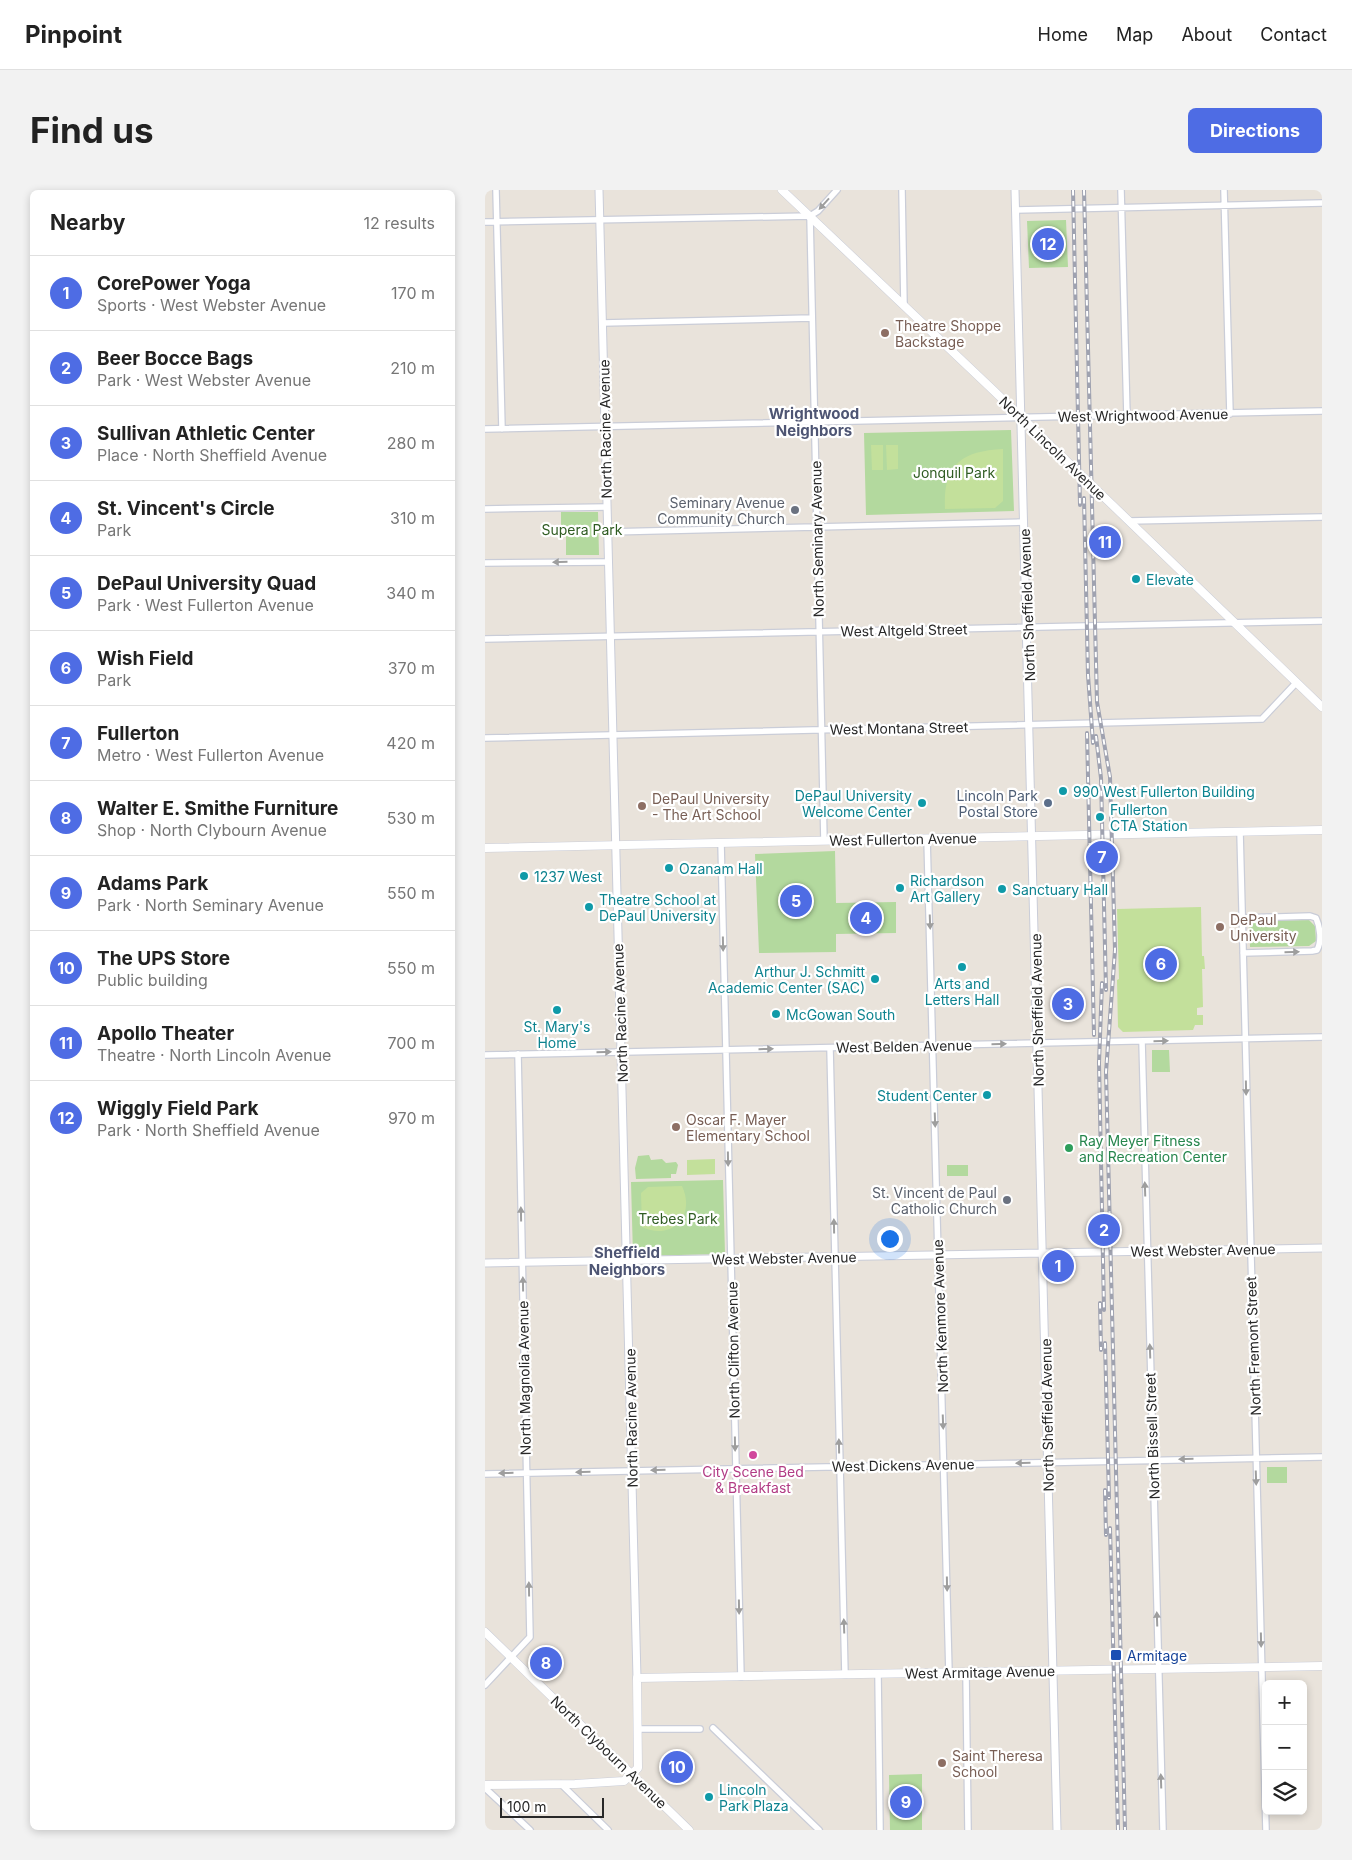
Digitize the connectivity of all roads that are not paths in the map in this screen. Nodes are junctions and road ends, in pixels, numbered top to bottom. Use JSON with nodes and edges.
{"nodes":[{"id":1,"x":496,"y":190,"type":"edge"},
{"id":2,"x":599,"y":190,"type":"edge"},
{"id":3,"x":782,"y":190,"type":"edge"},
{"id":4,"x":837,"y":190,"type":"edge"},
{"id":5,"x":902,"y":190,"type":"edge"},
{"id":6,"x":1015,"y":190,"type":"edge"},
{"id":7,"x":1121,"y":190,"type":"edge"},
{"id":8,"x":1225,"y":190,"type":"edge"},
{"id":9,"x":1322,"y":202,"type":"edge"},
{"id":10,"x":1225,"y":205,"type":"junction"},
{"id":11,"x":1121,"y":208,"type":"junction"},
{"id":12,"x":1016,"y":210,"type":"junction"},
{"id":13,"x":810,"y":216,"type":"junction"},
{"id":14,"x":600,"y":220,"type":"junction"},
{"id":15,"x":485,"y":222,"type":"edge"},
{"id":16,"x":497,"y":222,"type":"junction"},
{"id":17,"x":904,"y":305,"type":"junction"},
{"id":18,"x":811,"y":318,"type":"junction"},
{"id":19,"x":603,"y":324,"type":"junction"},
{"id":20,"x":1322,"y":411,"type":"edge"},
{"id":21,"x":1230,"y":414,"type":"junction"},
{"id":22,"x":1127,"y":416,"type":"junction"},
{"id":23,"x":1021,"y":418,"type":"junction"},
{"id":24,"x":814,"y":422,"type":"junction"},
{"id":25,"x":605,"y":427,"type":"junction"},
{"id":26,"x":485,"y":429,"type":"edge"},
{"id":27,"x":502,"y":429,"type":"junction"},
{"id":28,"x":607,"y":507,"type":"junction"},
{"id":29,"x":485,"y":509,"type":"edge"},
{"id":30,"x":1322,"y":517,"type":"edge"},
{"id":31,"x":1129,"y":521,"type":"junction"},
{"id":32,"x":1024,"y":522,"type":"junction"},
{"id":33,"x":816,"y":527,"type":"junction"},
{"id":34,"x":608,"y":532,"type":"junction"},
{"id":35,"x":609,"y":562,"type":"junction"},
{"id":36,"x":485,"y":563,"type":"edge"},
{"id":37,"x":1322,"y":621,"type":"edge"},
{"id":38,"x":1233,"y":623,"type":"junction"},
{"id":39,"x":1027,"y":627,"type":"junction"},
{"id":40,"x":819,"y":632,"type":"junction"},
{"id":41,"x":611,"y":636,"type":"junction"},
{"id":42,"x":485,"y":639,"type":"edge"},
{"id":43,"x":1296,"y":683,"type":"junction"},
{"id":44,"x":1322,"y":707,"type":"edge"},
{"id":45,"x":1030,"y":724,"type":"junction"},
{"id":46,"x":821,"y":730,"type":"junction"},
{"id":47,"x":613,"y":735,"type":"junction"},
{"id":48,"x":485,"y":738,"type":"edge"},
{"id":49,"x":1322,"y":830,"type":"edge"},
{"id":50,"x":1240,"y":832,"type":"junction"},
{"id":51,"x":1033,"y":836,"type":"junction"},
{"id":52,"x":927,"y":838,"type":"junction"},
{"id":53,"x":824,"y":841,"type":"junction"},
{"id":54,"x":721,"y":843,"type":"junction"},
{"id":55,"x":616,"y":846,"type":"junction"},
{"id":56,"x":485,"y":848,"type":"edge"},
{"id":57,"x":1242,"y":918,"type":"junction"},
{"id":58,"x":1321,"y":927,"type":"edge"},
{"id":59,"x":1321,"y":939,"type":"edge"},
{"id":60,"x":1243,"y":953,"type":"junction"},
{"id":61,"x":1322,"y":1038,"type":"edge"},
{"id":62,"x":1245,"y":1039,"type":"junction"},
{"id":63,"x":1142,"y":1041,"type":"junction"},
{"id":64,"x":1037,"y":1043,"type":"junction"},
{"id":65,"x":933,"y":1046,"type":"junction"},
{"id":66,"x":829,"y":1048,"type":"junction"},
{"id":67,"x":726,"y":1050,"type":"junction"},
{"id":68,"x":621,"y":1052,"type":"junction"},
{"id":69,"x":518,"y":1054,"type":"junction"},
{"id":70,"x":485,"y":1055,"type":"edge"},
{"id":71,"x":1322,"y":1248,"type":"edge"},
{"id":72,"x":1250,"y":1249,"type":"junction"},
{"id":73,"x":1147,"y":1251,"type":"junction"},
{"id":74,"x":1043,"y":1253,"type":"junction"},
{"id":75,"x":938,"y":1255,"type":"junction"},
{"id":76,"x":835,"y":1257,"type":"junction"},
{"id":77,"x":731,"y":1259,"type":"junction"},
{"id":78,"x":627,"y":1261,"type":"junction"},
{"id":79,"x":522,"y":1262,"type":"junction"},
{"id":80,"x":485,"y":1263,"type":"edge"},
{"id":81,"x":1322,"y":1456,"type":"edge"},
{"id":82,"x":1256,"y":1458,"type":"junction"},
{"id":83,"x":1153,"y":1460,"type":"junction"},
{"id":84,"x":1048,"y":1462,"type":"junction"},
{"id":85,"x":944,"y":1464,"type":"junction"},
{"id":86,"x":839,"y":1467,"type":"junction"},
{"id":87,"x":736,"y":1469,"type":"junction"},
{"id":88,"x":632,"y":1471,"type":"junction"},
{"id":89,"x":526,"y":1473,"type":"junction"},
{"id":90,"x":485,"y":1474,"type":"edge"},
{"id":91,"x":485,"y":1632,"type":"edge"},
{"id":92,"x":511,"y":1657,"type":"junction"},
{"id":93,"x":1322,"y":1666,"type":"edge"},
{"id":94,"x":1261,"y":1667,"type":"junction"},
{"id":95,"x":1158,"y":1669,"type":"junction"},
{"id":96,"x":1053,"y":1671,"type":"junction"},
{"id":97,"x":966,"y":1672,"type":"junction"},
{"id":98,"x":949,"y":1673,"type":"junction"},
{"id":99,"x":878,"y":1674,"type":"junction"},
{"id":100,"x":845,"y":1675,"type":"junction"},
{"id":101,"x":741,"y":1676,"type":"junction"},
{"id":102,"x":637,"y":1678,"type":"junction"},
{"id":103,"x":485,"y":1685,"type":"edge"},
{"id":104,"x":700,"y":1728,"type":"dead end"},
{"id":105,"x":713,"y":1728,"type":"dead end"},
{"id":106,"x":638,"y":1729,"type":"junction"},
{"id":107,"x":632,"y":1774,"type":"junction"},
{"id":108,"x":561,"y":1784,"type":"junction"},
{"id":109,"x":485,"y":1786,"type":"edge"},
{"id":110,"x":530,"y":1830,"type":"edge"},
{"id":111,"x":608,"y":1830,"type":"edge"},
{"id":112,"x":689,"y":1830,"type":"edge"},
{"id":113,"x":819,"y":1830,"type":"edge"},
{"id":114,"x":880,"y":1830,"type":"edge"},
{"id":115,"x":968,"y":1830,"type":"edge"},
{"id":116,"x":1057,"y":1830,"type":"edge"},
{"id":117,"x":1163,"y":1830,"type":"edge"},
{"id":118,"x":1266,"y":1830,"type":"edge"}],
"edges":[{"from":1,"to":16,"type":"street"},
{"from":2,"to":14,"type":"street","name":"North Racine Avenue"},
{"from":3,"to":13,"type":"main road","name":"North Lincoln Avenue"},
{"from":4,"to":13,"type":"street","one_way":true},
{"from":5,"to":17,"type":"street"},
{"from":6,"to":12,"type":"street","name":"North Sheffield Avenue"},
{"from":7,"to":11,"type":"street"},
{"from":8,"to":10,"type":"street"},
{"from":9,"to":10,"type":"street"},
{"from":10,"to":11,"type":"street"},
{"from":10,"to":21,"type":"street"},
{"from":11,"to":12,"type":"street"},
{"from":11,"to":22,"type":"street"},
{"from":12,"to":23,"type":"street","name":"North Sheffield Avenue"},
{"from":13,"to":14,"type":"street"},
{"from":13,"to":17,"type":"main road","name":"North Lincoln Avenue"},
{"from":13,"to":18,"type":"street","name":"North Seminary Avenue"},
{"from":14,"to":16,"type":"street"},
{"from":14,"to":19,"type":"street","name":"North Racine Avenue"},
{"from":15,"to":16,"type":"street"},
{"from":16,"to":27,"type":"street"},
{"from":17,"to":23,"type":"main road","name":"North Lincoln Avenue"},
{"from":18,"to":19,"type":"street"},
{"from":18,"to":24,"type":"street","name":"North Seminary Avenue"},
{"from":19,"to":25,"type":"street","name":"North Racine Avenue"},
{"from":20,"to":21,"type":"street","name":"West Wrightwood Avenue"},
{"from":21,"to":22,"type":"street","name":"West Wrightwood Avenue"},
{"from":22,"to":23,"type":"street","name":"West Wrightwood Avenue"},
{"from":23,"to":24,"type":"street","name":"West Wrightwood Avenue"},
{"from":23,"to":31,"type":"main road","name":"North Lincoln Avenue"},
{"from":23,"to":32,"type":"street","name":"North Sheffield Avenue"},
{"from":24,"to":25,"type":"street","name":"West Wrightwood Avenue"},
{"from":24,"to":33,"type":"street","name":"North Seminary Avenue"},
{"from":25,"to":27,"type":"street","name":"West Wrightwood Avenue"},
{"from":25,"to":28,"type":"street","name":"North Racine Avenue"},
{"from":26,"to":27,"type":"street","name":"West Wrightwood Avenue"},
{"from":28,"to":29,"type":"street"},
{"from":28,"to":34,"type":"street","name":"North Racine Avenue"},
{"from":30,"to":31,"type":"street"},
{"from":31,"to":38,"type":"main road","name":"North Lincoln Avenue"},
{"from":32,"to":33,"type":"street"},
{"from":32,"to":39,"type":"street","name":"North Sheffield Avenue"},
{"from":33,"to":34,"type":"street"},
{"from":33,"to":40,"type":"street","name":"North Seminary Avenue"},
{"from":34,"to":35,"type":"street","name":"North Racine Avenue"},
{"from":35,"to":36,"type":"street","one_way":true},
{"from":35,"to":41,"type":"street","name":"North Racine Avenue"},
{"from":37,"to":38,"type":"street","name":"West Altgeld Street"},
{"from":38,"to":39,"type":"street","name":"West Altgeld Street"},
{"from":38,"to":43,"type":"main road","name":"North Lincoln Avenue"},
{"from":39,"to":40,"type":"street","name":"West Altgeld Street"},
{"from":39,"to":45,"type":"street","name":"North Sheffield Avenue"},
{"from":40,"to":41,"type":"street","name":"West Altgeld Street"},
{"from":40,"to":46,"type":"street","name":"North Seminary Avenue"},
{"from":41,"to":42,"type":"street","name":"West Altgeld Street"},
{"from":41,"to":47,"type":"street","name":"North Racine Avenue"},
{"from":43,"to":44,"type":"main road","name":"North Lincoln Avenue"},
{"from":43,"to":45,"type":"street","name":"West Montana Street"},
{"from":45,"to":46,"type":"street","name":"West Montana Street"},
{"from":45,"to":51,"type":"street","name":"North Sheffield Avenue"},
{"from":46,"to":47,"type":"street","name":"West Montana Street"},
{"from":46,"to":53,"type":"street","name":"North Seminary Avenue"},
{"from":47,"to":48,"type":"street","name":"West Montana Street"},
{"from":47,"to":55,"type":"street","name":"North Racine Avenue"},
{"from":49,"to":50,"type":"main road","name":"West Fullerton Avenue"},
{"from":50,"to":51,"type":"main road","name":"West Fullerton Avenue"},
{"from":50,"to":57,"type":"street","name":"North Fremont Street"},
{"from":51,"to":52,"type":"main road","name":"West Fullerton Avenue"},
{"from":51,"to":64,"type":"street","name":"North Sheffield Avenue"},
{"from":52,"to":53,"type":"main road","name":"West Fullerton Avenue"},
{"from":52,"to":65,"type":"street","name":"North Kenmore Avenue","one_way":true},
{"from":53,"to":54,"type":"main road","name":"West Fullerton Avenue"},
{"from":54,"to":55,"type":"main road","name":"West Fullerton Avenue"},
{"from":54,"to":67,"type":"street","name":"North Clifton Avenue","one_way":true},
{"from":55,"to":56,"type":"main road","name":"West Fullerton Avenue"},
{"from":55,"to":68,"type":"street","name":"North Racine Avenue"},
{"from":57,"to":58,"type":"street"},
{"from":57,"to":60,"type":"street","name":"North Fremont Street"},
{"from":58,"to":59,"type":"street"},
{"from":60,"to":59,"type":"street","one_way":true},
{"from":60,"to":62,"type":"street","name":"North Fremont Street"},
{"from":61,"to":62,"type":"street","name":"West Belden Avenue"},
{"from":63,"to":62,"type":"street","name":"West Belden Avenue","one_way":true},
{"from":62,"to":72,"type":"street","name":"North Fremont Street","one_way":true},
{"from":63,"to":64,"type":"street","name":"West Belden Avenue"},
{"from":73,"to":63,"type":"street","name":"North Bissell Street","one_way":true},
{"from":65,"to":64,"type":"street","name":"West Belden Avenue","one_way":true},
{"from":64,"to":74,"type":"street","name":"North Sheffield Avenue"},
{"from":65,"to":66,"type":"street","name":"West Belden Avenue"},
{"from":65,"to":75,"type":"street","name":"North Kenmore Avenue","one_way":true},
{"from":67,"to":66,"type":"street","name":"West Belden Avenue","one_way":true},
{"from":76,"to":66,"type":"street","one_way":true},
{"from":67,"to":68,"type":"street","name":"West Belden Avenue"},
{"from":67,"to":77,"type":"street","name":"North Clifton Avenue","one_way":true},
{"from":69,"to":68,"type":"street","name":"West Belden Avenue","one_way":true},
{"from":68,"to":78,"type":"street","name":"North Racine Avenue"},
{"from":69,"to":70,"type":"street","name":"West Belden Avenue"},
{"from":79,"to":69,"type":"street","name":"North Magnolia Avenue","one_way":true},
{"from":71,"to":72,"type":"street","name":"West Webster Avenue"},
{"from":72,"to":73,"type":"street","name":"West Webster Avenue"},
{"from":72,"to":82,"type":"street","name":"North Fremont Street"},
{"from":73,"to":74,"type":"street","name":"West Webster Avenue"},
{"from":83,"to":73,"type":"street","name":"North Bissell Street","one_way":true},
{"from":74,"to":75,"type":"street","name":"West Webster Avenue"},
{"from":74,"to":84,"type":"street","name":"North Sheffield Avenue"},
{"from":75,"to":76,"type":"street","name":"West Webster Avenue"},
{"from":75,"to":85,"type":"street","name":"North Kenmore Avenue","one_way":true},
{"from":76,"to":77,"type":"street","name":"West Webster Avenue"},
{"from":86,"to":76,"type":"street","one_way":true},
{"from":77,"to":78,"type":"street","name":"West Webster Avenue"},
{"from":77,"to":87,"type":"street","name":"North Clifton Avenue","one_way":true},
{"from":78,"to":79,"type":"street","name":"West Webster Avenue"},
{"from":78,"to":88,"type":"street","name":"North Racine Avenue"},
{"from":79,"to":80,"type":"street","name":"West Webster Avenue"},
{"from":89,"to":79,"type":"street","name":"North Magnolia Avenue","one_way":true},
{"from":81,"to":82,"type":"street","name":"West Dickens Avenue"},
{"from":82,"to":83,"type":"street","name":"West Dickens Avenue","one_way":true},
{"from":82,"to":94,"type":"street","name":"North Fremont Street","one_way":true},
{"from":83,"to":84,"type":"street","name":"West Dickens Avenue"},
{"from":95,"to":83,"type":"street","name":"North Bissell Street","one_way":true},
{"from":84,"to":85,"type":"street","name":"West Dickens Avenue","one_way":true},
{"from":84,"to":96,"type":"street","name":"North Sheffield Avenue"},
{"from":85,"to":86,"type":"street","name":"West Dickens Avenue"},
{"from":85,"to":98,"type":"street","name":"North Kenmore Avenue","one_way":true},
{"from":86,"to":87,"type":"street","name":"West Dickens Avenue"},
{"from":100,"to":86,"type":"street","one_way":true},
{"from":87,"to":88,"type":"street","name":"West Dickens Avenue","one_way":true},
{"from":87,"to":101,"type":"street","name":"North Clifton Avenue","one_way":true},
{"from":88,"to":89,"type":"street","name":"West Dickens Avenue","one_way":true},
{"from":88,"to":102,"type":"street","name":"North Racine Avenue"},
{"from":89,"to":90,"type":"street","name":"West Dickens Avenue","one_way":true},
{"from":92,"to":89,"type":"street","name":"North Magnolia Avenue","one_way":true},
{"from":91,"to":92,"type":"main road","name":"North Clybourn Avenue"},
{"from":92,"to":103,"type":"street","name":"North Magnolia Avenue"},
{"from":92,"to":107,"type":"main road","name":"North Clybourn Avenue"},
{"from":93,"to":94,"type":"main road","name":"West Armitage Avenue"},
{"from":94,"to":95,"type":"main road","name":"West Armitage Avenue"},
{"from":94,"to":118,"type":"street","name":"North Fremont Street"},
{"from":95,"to":96,"type":"main road","name":"West Armitage Avenue"},
{"from":117,"to":95,"type":"street","name":"North Bissell Street","one_way":true},
{"from":96,"to":97,"type":"main road","name":"West Armitage Avenue"},
{"from":96,"to":116,"type":"street","name":"North Sheffield Avenue"},
{"from":97,"to":98,"type":"main road","name":"West Armitage Avenue"},
{"from":97,"to":115,"type":"street"},
{"from":98,"to":99,"type":"main road","name":"West Armitage Avenue"},
{"from":99,"to":100,"type":"main road","name":"West Armitage Avenue"},
{"from":99,"to":114,"type":"street"},
{"from":100,"to":101,"type":"main road","name":"West Armitage Avenue"},
{"from":101,"to":102,"type":"main road","name":"West Armitage Avenue"},
{"from":102,"to":106,"type":"main road","name":"North Racine Avenue"},
{"from":104,"to":106,"type":"street"},
{"from":105,"to":113,"type":"street"},
{"from":106,"to":107,"type":"main road","name":"North Racine Avenue"},
{"from":107,"to":108,"type":"main road"},
{"from":107,"to":112,"type":"main road","name":"North Clybourn Avenue"},
{"from":108,"to":109,"type":"main road"},
{"from":108,"to":111,"type":"street"},
{"from":109,"to":110,"type":"street"}]}
